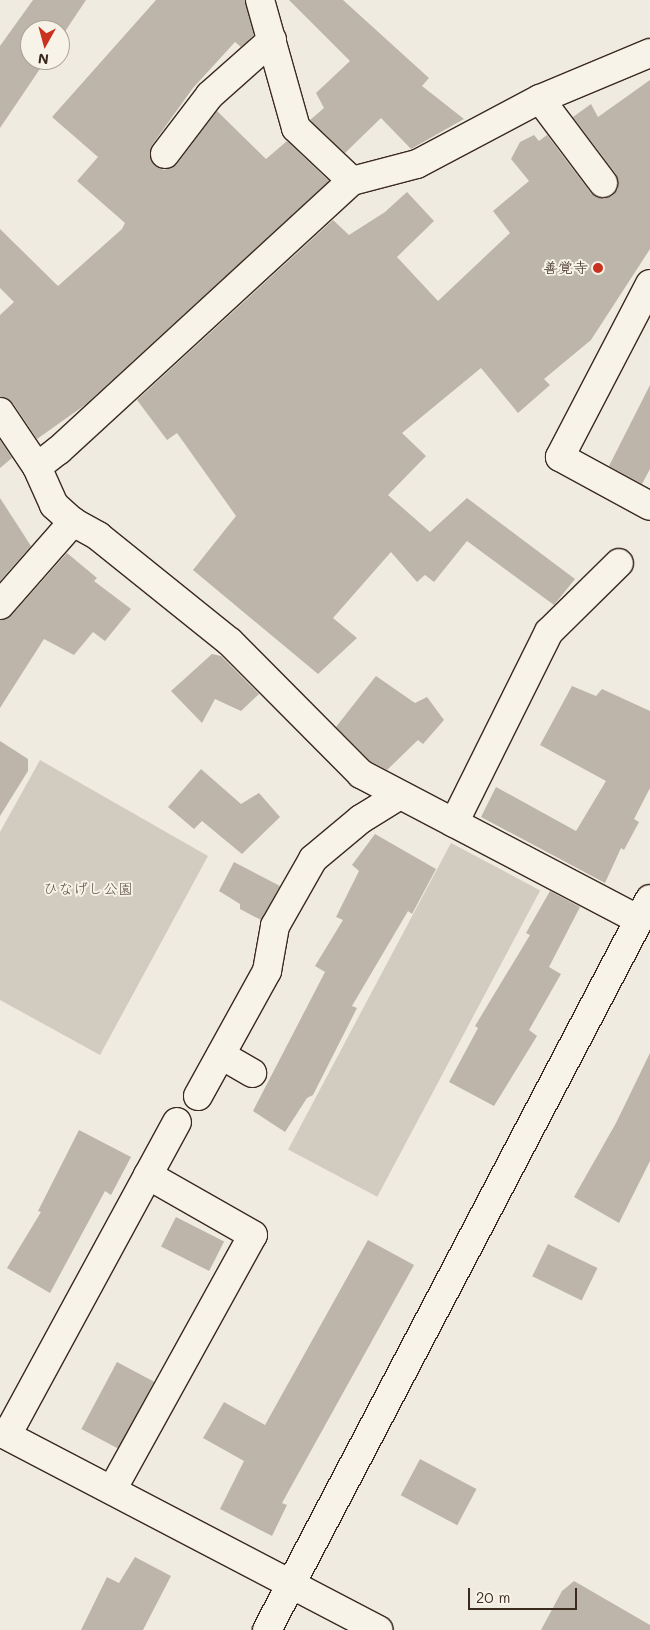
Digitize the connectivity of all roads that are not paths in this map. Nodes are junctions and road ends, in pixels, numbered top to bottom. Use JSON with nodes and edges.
{"nodes":[{"id":1,"x":260,"y":0,"type":"edge"},
{"id":2,"x":272,"y":40,"type":"junction"},
{"id":3,"x":650,"y":53,"type":"edge"},
{"id":4,"x":540,"y":99,"type":"junction"},
{"id":5,"x":165,"y":154,"type":"dead end"},
{"id":6,"x":352,"y":181,"type":"junction"},
{"id":7,"x":603,"y":183,"type":"dead end"},
{"id":8,"x":650,"y":284,"type":"edge"},
{"id":9,"x":0,"y":412,"type":"edge"},
{"id":10,"x":37,"y":467,"type":"junction"},
{"id":11,"x":650,"y":506,"type":"edge"},
{"id":12,"x":73,"y":522,"type":"junction"},
{"id":13,"x":619,"y":563,"type":"dead end"},
{"id":14,"x":0,"y":604,"type":"edge"},
{"id":15,"x":400,"y":795,"type":"junction"},
{"id":16,"x":454,"y":823,"type":"junction"},
{"id":17,"x":646,"y":908,"type":"edge"},
{"id":18,"x":221,"y":1055,"type":"junction"},
{"id":19,"x":252,"y":1073,"type":"dead end"},
{"id":20,"x":198,"y":1096,"type":"dead end"},
{"id":21,"x":177,"y":1122,"type":"dead end"},
{"id":22,"x":148,"y":1175,"type":"junction"},
{"id":23,"x":4,"y":1434,"type":"edge"},
{"id":24,"x":112,"y":1490,"type":"junction"},
{"id":25,"x":293,"y":1583,"type":"junction"},
{"id":26,"x":267,"y":1630,"type":"edge"},
{"id":27,"x":378,"y":1630,"type":"edge"}],
"edges":[{"from":1,"to":2,"type":"street"},
{"from":2,"to":5,"type":"street"},
{"from":2,"to":6,"type":"street"},
{"from":3,"to":4,"type":"street"},
{"from":4,"to":6,"type":"street"},
{"from":4,"to":7,"type":"street"},
{"from":6,"to":10,"type":"street"},
{"from":8,"to":11,"type":"street"},
{"from":9,"to":10,"type":"street"},
{"from":10,"to":12,"type":"street"},
{"from":12,"to":14,"type":"street"},
{"from":12,"to":15,"type":"street"},
{"from":13,"to":16,"type":"street"},
{"from":15,"to":16,"type":"street"},
{"from":15,"to":18,"type":"street"},
{"from":16,"to":17,"type":"street"},
{"from":17,"to":25,"type":"street"},
{"from":18,"to":19,"type":"street"},
{"from":18,"to":20,"type":"street"},
{"from":21,"to":22,"type":"street"},
{"from":22,"to":23,"type":"street"},
{"from":22,"to":24,"type":"street"},
{"from":23,"to":24,"type":"street"},
{"from":24,"to":25,"type":"street"},
{"from":25,"to":26,"type":"street"},
{"from":25,"to":27,"type":"street"}]}
